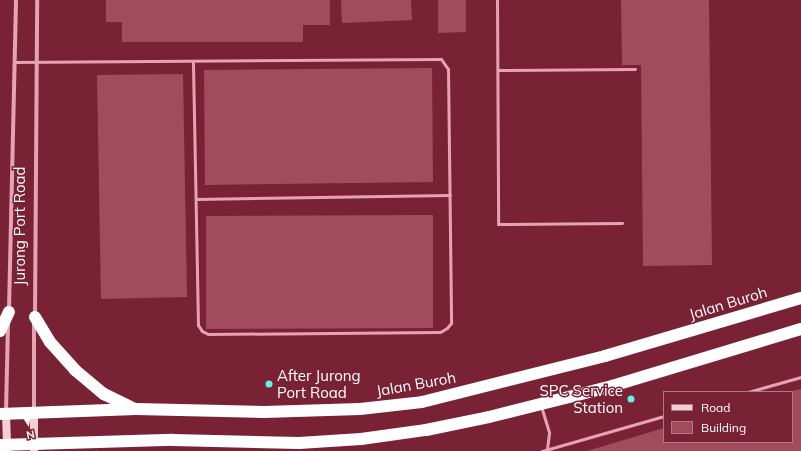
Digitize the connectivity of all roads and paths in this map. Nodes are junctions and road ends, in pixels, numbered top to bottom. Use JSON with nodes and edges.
{"nodes":[{"id":1,"x":16,"y":0,"type":"edge"},
{"id":2,"x":37,"y":0,"type":"edge"},
{"id":3,"x":497,"y":0,"type":"edge"},
{"id":4,"x":193,"y":61,"type":"junction"},
{"id":5,"x":15,"y":62,"type":"junction"},
{"id":6,"x":36,"y":63,"type":"junction"},
{"id":7,"x":636,"y":69,"type":"dead end"},
{"id":8,"x":498,"y":70,"type":"junction"},
{"id":9,"x":450,"y":195,"type":"junction"},
{"id":10,"x":196,"y":199,"type":"junction"},
{"id":11,"x":622,"y":223,"type":"dead end"},
{"id":12,"x":801,"y":298,"type":"edge"},
{"id":13,"x":9,"y":312,"type":"junction"},
{"id":14,"x":34,"y":317,"type":"junction"},
{"id":15,"x":801,"y":329,"type":"edge"},
{"id":16,"x":0,"y":331,"type":"edge"},
{"id":17,"x":801,"y":377,"type":"edge"},
{"id":18,"x":752,"y":391,"type":"edge"},
{"id":19,"x":541,"y":404,"type":"junction"},
{"id":20,"x":136,"y":409,"type":"junction"},
{"id":21,"x":34,"y":413,"type":"junction"},
{"id":22,"x":3,"y":414,"type":"edge"},
{"id":23,"x":663,"y":416,"type":"edge"},
{"id":24,"x":173,"y":440,"type":"junction"},
{"id":25,"x":5,"y":447,"type":"edge"},
{"id":26,"x":34,"y":448,"type":"edge"},
{"id":27,"x":547,"y":450,"type":"junction"},
{"id":28,"x":149,"y":451,"type":"edge"},
{"id":29,"x":542,"y":451,"type":"edge"}],
"edges":[{"from":1,"to":5,"type":"street","name":"Jurong Port Road"},
{"from":2,"to":6,"type":"street","name":"Jurong Port Road"},
{"from":3,"to":8,"type":"lane"},
{"from":4,"to":6,"type":"lane"},
{"from":4,"to":9,"type":"lane"},
{"from":4,"to":10,"type":"lane"},
{"from":5,"to":6,"type":"lane"},
{"from":5,"to":13,"type":"street","name":"Jurong Port Road"},
{"from":6,"to":14,"type":"street","name":"Jurong Port Road"},
{"from":7,"to":8,"type":"lane"},
{"from":8,"to":11,"type":"lane"},
{"from":9,"to":10,"type":"lane"},
{"from":9,"to":10,"type":"lane"},
{"from":12,"to":20,"type":"highway","name":"Jalan Buroh"},
{"from":13,"to":16,"type":"highway"},
{"from":13,"to":22,"type":"street","name":"Jurong Port Road"},
{"from":14,"to":20,"type":"highway"},
{"from":14,"to":21,"type":"street","name":"Jurong Port Road"},
{"from":15,"to":19,"type":"highway"},
{"from":17,"to":18,"type":"lane"},
{"from":19,"to":24,"type":"highway"},
{"from":19,"to":27,"type":"lane"},
{"from":20,"to":21,"type":"highway","name":"Jalan Buroh"},
{"from":21,"to":22,"type":"highway","name":"Jalan Buroh"},
{"from":21,"to":26,"type":"main road","name":"Jurong Port Road"},
{"from":22,"to":25,"type":"main road","name":"Jurong Port Road"},
{"from":23,"to":27,"type":"lane"},
{"from":24,"to":26,"type":"highway"},
{"from":24,"to":28,"type":"highway"},
{"from":25,"to":26,"type":"highway"},
{"from":27,"to":29,"type":"lane"}]}
